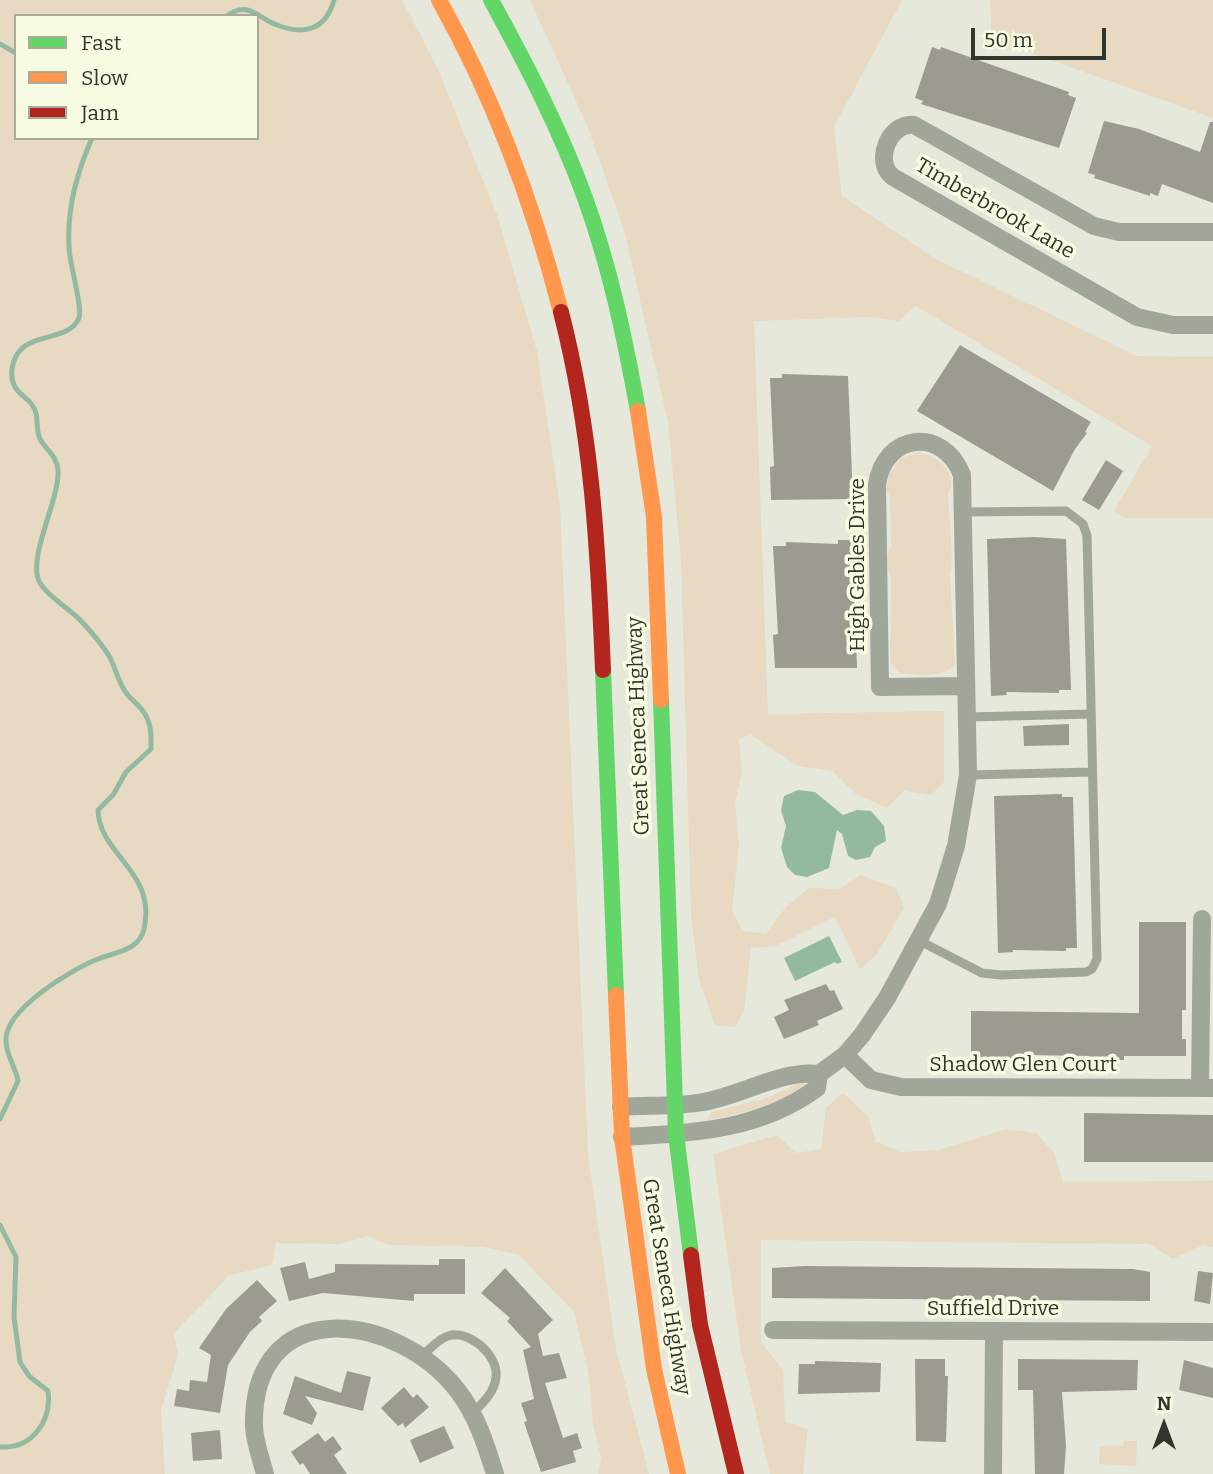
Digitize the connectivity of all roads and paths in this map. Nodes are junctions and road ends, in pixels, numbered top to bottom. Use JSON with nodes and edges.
{"nodes":[{"id":1,"x":439,"y":0,"type":"edge"},
{"id":2,"x":491,"y":0,"type":"edge"},
{"id":3,"x":1213,"y":232,"type":"edge"},
{"id":4,"x":1213,"y":325,"type":"edge"},
{"id":5,"x":963,"y":512,"type":"junction"},
{"id":6,"x":965,"y":686,"type":"junction"},
{"id":7,"x":1091,"y":714,"type":"junction"},
{"id":8,"x":968,"y":717,"type":"junction"},
{"id":9,"x":1092,"y":772,"type":"junction"},
{"id":10,"x":968,"y":775,"type":"junction"},
{"id":11,"x":1202,"y":919,"type":"dead end"},
{"id":12,"x":920,"y":941,"type":"junction"},
{"id":13,"x":845,"y":1055,"type":"junction"},
{"id":14,"x":820,"y":1074,"type":"junction"},
{"id":15,"x":1207,"y":1088,"type":"edge"},
{"id":16,"x":675,"y":1103,"type":"junction"},
{"id":17,"x":621,"y":1107,"type":"junction"},
{"id":18,"x":676,"y":1134,"type":"junction"},
{"id":19,"x":622,"y":1137,"type":"junction"},
{"id":20,"x":773,"y":1330,"type":"dead end"},
{"id":21,"x":993,"y":1332,"type":"junction"},
{"id":22,"x":1213,"y":1332,"type":"edge"},
{"id":23,"x":422,"y":1356,"type":"junction"},
{"id":24,"x":472,"y":1414,"type":"junction"},
{"id":25,"x":265,"y":1474,"type":"edge"},
{"id":26,"x":495,"y":1474,"type":"edge"},
{"id":27,"x":678,"y":1474,"type":"edge"},
{"id":28,"x":736,"y":1474,"type":"edge"},
{"id":29,"x":993,"y":1474,"type":"edge"}],
"edges":[{"from":1,"to":17,"type":"main road","name":"Great Seneca Highway"},
{"from":2,"to":16,"type":"main road","name":"Great Seneca Highway"},
{"from":3,"to":4,"type":"street","name":"Timberbrook Lane"},
{"from":5,"to":6,"type":"street","name":"High Gables Drive"},
{"from":5,"to":6,"type":"street","name":"High Gables Drive"},
{"from":5,"to":7,"type":"lane"},
{"from":6,"to":8,"type":"street","name":"High Gables Drive"},
{"from":7,"to":8,"type":"lane"},
{"from":7,"to":9,"type":"lane"},
{"from":8,"to":10,"type":"street","name":"High Gables Drive"},
{"from":9,"to":10,"type":"lane"},
{"from":9,"to":12,"type":"lane"},
{"from":10,"to":12,"type":"street","name":"High Gables Drive"},
{"from":11,"to":15,"type":"street"},
{"from":12,"to":13,"type":"street","name":"High Gables Drive"},
{"from":13,"to":14,"type":"street","name":"High Gables Drive"},
{"from":13,"to":15,"type":"street","name":"Shadow Glen Court"},
{"from":14,"to":16,"type":"street"},
{"from":14,"to":18,"type":"street","name":"High Gables Drive"},
{"from":16,"to":17,"type":"street"},
{"from":16,"to":18,"type":"main road","name":"Great Seneca Highway"},
{"from":17,"to":19,"type":"main road","name":"Great Seneca Highway"},
{"from":18,"to":19,"type":"street","name":"High Gables Drive"},
{"from":18,"to":28,"type":"main road","name":"Great Seneca Highway"},
{"from":19,"to":27,"type":"main road","name":"Great Seneca Highway"},
{"from":20,"to":21,"type":"street","name":"Suffield Drive"},
{"from":21,"to":22,"type":"street","name":"Suffield Drive"},
{"from":21,"to":29,"type":"street"},
{"from":23,"to":24,"type":"street"},
{"from":23,"to":24,"type":"lane"},
{"from":23,"to":25,"type":"street"},
{"from":24,"to":26,"type":"street"}]}
